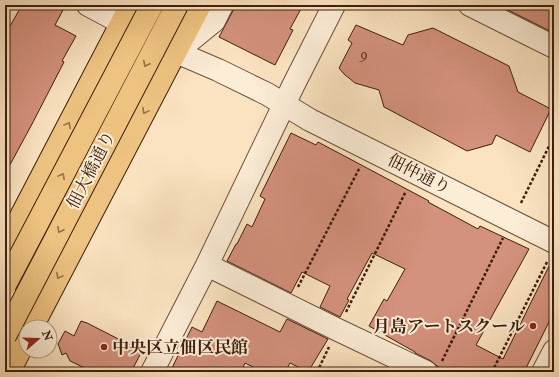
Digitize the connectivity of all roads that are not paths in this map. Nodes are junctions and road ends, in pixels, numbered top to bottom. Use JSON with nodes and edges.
{"nodes":[{"id":1,"x":88,"y":5,"type":"edge"},
{"id":2,"x":152,"y":5,"type":"edge"},
{"id":3,"x":177,"y":5,"type":"edge"},
{"id":4,"x":200,"y":5,"type":"edge"},
{"id":5,"x":222,"y":5,"type":"edge"},
{"id":6,"x":334,"y":5,"type":"edge"},
{"id":7,"x":470,"y":5,"type":"edge"},
{"id":8,"x":123,"y":11,"type":"edge"},
{"id":9,"x":554,"y":47,"type":"edge"},
{"id":10,"x":176,"y":52,"type":"junction"},
{"id":11,"x":284,"y":105,"type":"junction"},
{"id":12,"x":5,"y":247,"type":"edge"},
{"id":13,"x":551,"y":251,"type":"edge"},
{"id":14,"x":207,"y":265,"type":"junction"},
{"id":15,"x":5,"y":285,"type":"edge"},
{"id":16,"x":36,"y":319,"type":"edge"},
{"id":17,"x":5,"y":336,"type":"edge"},
{"id":18,"x":554,"y":351,"type":"edge"},
{"id":19,"x":18,"y":354,"type":"edge"},
{"id":20,"x":433,"y":368,"type":"edge"},
{"id":21,"x":9,"y":372,"type":"edge"},
{"id":22,"x":152,"y":372,"type":"edge"},
{"id":23,"x":543,"y":372,"type":"edge"}],
"edges":[{"from":1,"to":8,"type":"street","name":"佃仲通り"},
{"from":15,"to":2,"type":"main road","name":"佃大橋通り","one_way":true,"bridge":true},
{"from":3,"to":17,"type":"main road","name":"佃大橋通り","one_way":true,"bridge":true},
{"from":4,"to":10,"type":"main road"},
{"from":5,"to":10,"type":"street"},
{"from":6,"to":11,"type":"street"},
{"from":7,"to":9,"type":"street"},
{"from":8,"to":10,"type":"street","name":"佃仲通り"},
{"from":12,"to":8,"type":"main road","one_way":true},
{"from":10,"to":11,"type":"street","name":"佃仲通り"},
{"from":10,"to":16,"type":"main road","one_way":true},
{"from":11,"to":13,"type":"street","name":"佃仲通り"},
{"from":11,"to":14,"type":"street"},
{"from":14,"to":20,"type":"street"},
{"from":14,"to":22,"type":"street"},
{"from":18,"to":23,"type":"street"},
{"from":19,"to":21,"type":"main road"}]}
